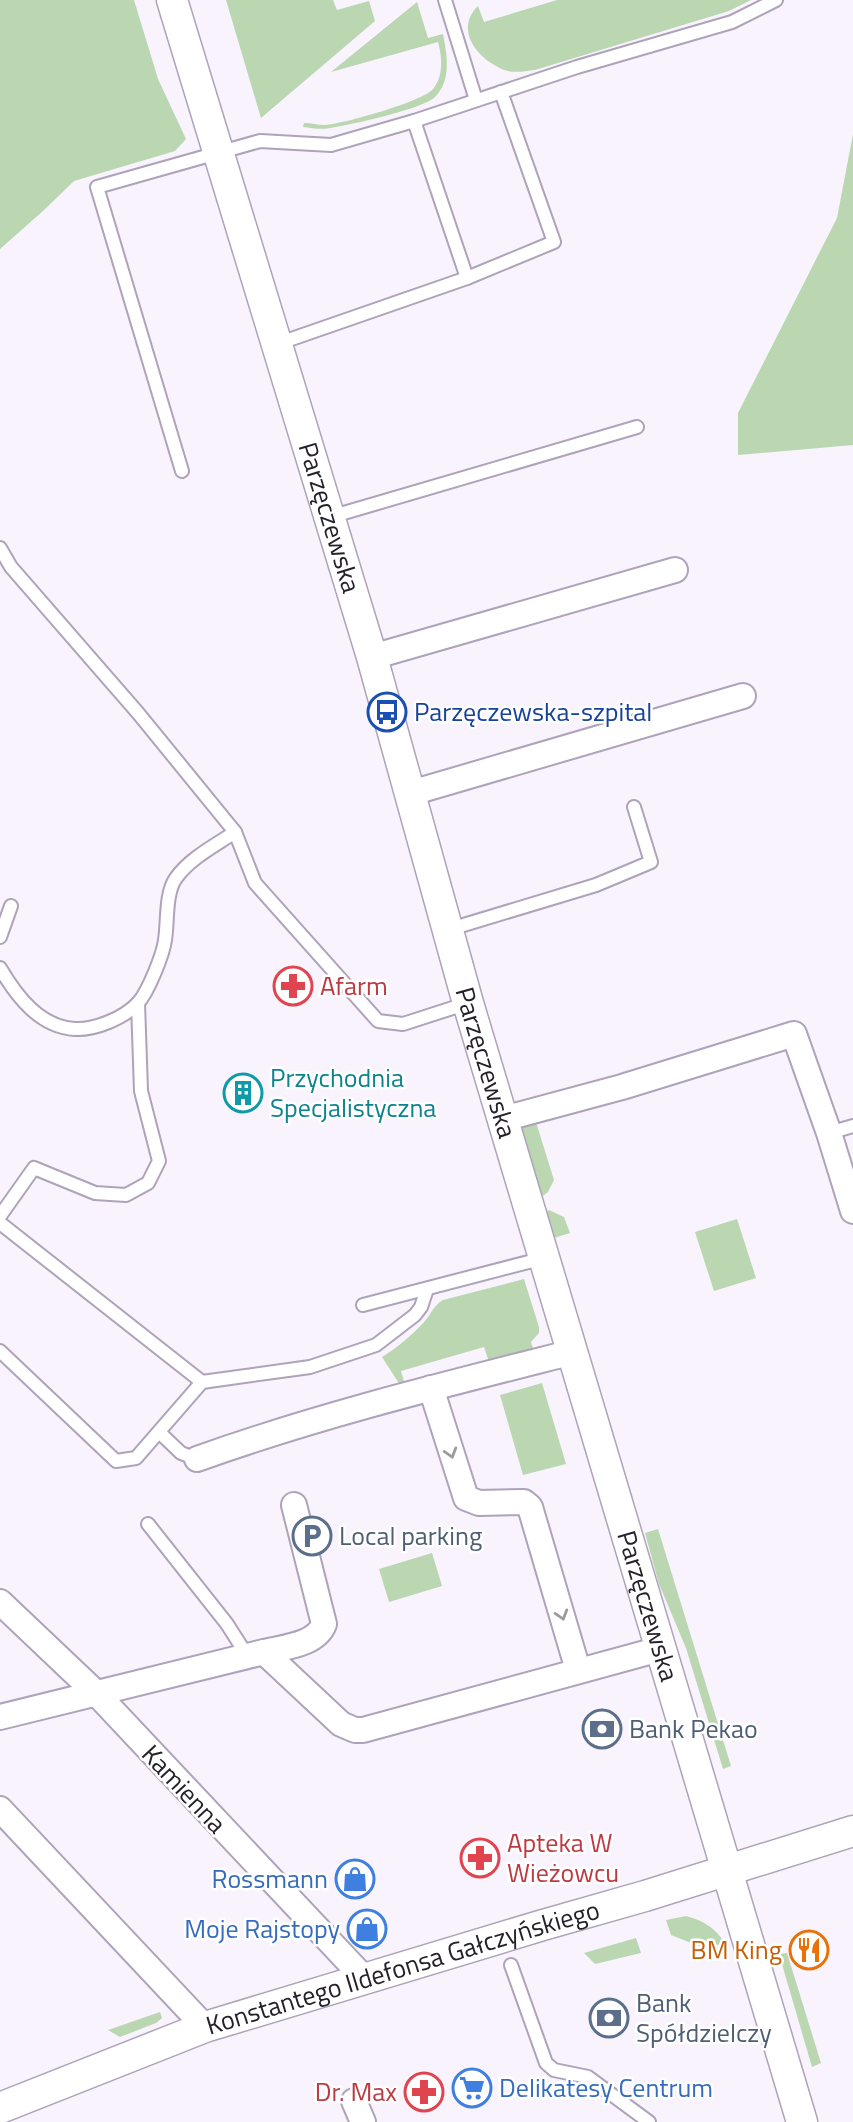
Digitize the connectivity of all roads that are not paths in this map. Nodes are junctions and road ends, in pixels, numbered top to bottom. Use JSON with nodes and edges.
{"nodes":[{"id":1,"x":173,"y":0,"type":"edge"},
{"id":2,"x":445,"y":0,"type":"edge"},
{"id":3,"x":776,"y":0,"type":"edge"},
{"id":4,"x":500,"y":92,"type":"junction"},
{"id":5,"x":476,"y":100,"type":"junction"},
{"id":6,"x":414,"y":121,"type":"junction"},
{"id":7,"x":218,"y":151,"type":"junction"},
{"id":8,"x":467,"y":278,"type":"junction"},
{"id":9,"x":276,"y":345,"type":"junction"},
{"id":10,"x":637,"y":427,"type":"dead end"},
{"id":11,"x":182,"y":471,"type":"dead end"},
{"id":12,"x":329,"y":517,"type":"junction"},
{"id":13,"x":0,"y":548,"type":"edge"},
{"id":14,"x":675,"y":570,"type":"dead end"},
{"id":15,"x":372,"y":657,"type":"junction"},
{"id":16,"x":743,"y":696,"type":"dead end"},
{"id":17,"x":411,"y":793,"type":"junction"},
{"id":18,"x":634,"y":807,"type":"dead end"},
{"id":19,"x":235,"y":832,"type":"junction"},
{"id":20,"x":11,"y":906,"type":"dead end"},
{"id":21,"x":447,"y":930,"type":"junction"},
{"id":22,"x":0,"y":937,"type":"edge"},
{"id":23,"x":0,"y":968,"type":"edge"},
{"id":24,"x":138,"y":1003,"type":"junction"},
{"id":25,"x":468,"y":1003,"type":"junction"},
{"id":26,"x":503,"y":1119,"type":"junction"},
{"id":27,"x":853,"y":1126,"type":"edge"},
{"id":28,"x":829,"y":1133,"type":"junction"},
{"id":29,"x":853,"y":1211,"type":"edge"},
{"id":30,"x":0,"y":1216,"type":"edge"},
{"id":31,"x":0,"y":1223,"type":"edge"},
{"id":32,"x":544,"y":1258,"type":"junction"},
{"id":33,"x":427,"y":1289,"type":"junction"},
{"id":34,"x":363,"y":1305,"type":"dead end"},
{"id":35,"x":0,"y":1351,"type":"edge"},
{"id":36,"x":573,"y":1352,"type":"junction"},
{"id":37,"x":202,"y":1382,"type":"junction"},
{"id":38,"x":431,"y":1388,"type":"junction"},
{"id":39,"x":159,"y":1432,"type":"junction"},
{"id":40,"x":197,"y":1460,"type":"joint"},
{"id":41,"x":294,"y":1506,"type":"dead end"},
{"id":42,"x":148,"y":1524,"type":"dead end"},
{"id":43,"x":0,"y":1602,"type":"edge"},
{"id":44,"x":660,"y":1649,"type":"junction"},
{"id":45,"x":254,"y":1654,"type":"junction"},
{"id":46,"x":578,"y":1670,"type":"junction"},
{"id":47,"x":96,"y":1693,"type":"junction"},
{"id":48,"x":0,"y":1717,"type":"edge"},
{"id":49,"x":0,"y":1810,"type":"edge"},
{"id":50,"x":853,"y":1831,"type":"edge"},
{"id":51,"x":729,"y":1871,"type":"junction"},
{"id":52,"x":510,"y":1965,"type":"dead end"},
{"id":53,"x":365,"y":1979,"type":"junction"},
{"id":54,"x":205,"y":2027,"type":"junction"},
{"id":55,"x":0,"y":2109,"type":"edge"},
{"id":56,"x":649,"y":2122,"type":"edge"},
{"id":57,"x":802,"y":2122,"type":"edge"}],
"edges":[{"from":1,"to":7,"type":"street","name":"Parzęczewska"},
{"from":2,"to":5,"type":"lane"},
{"from":3,"to":4,"type":"lane"},
{"from":4,"to":5,"type":"lane"},
{"from":4,"to":8,"type":"lane"},
{"from":5,"to":6,"type":"lane"},
{"from":6,"to":7,"type":"lane"},
{"from":6,"to":8,"type":"lane"},
{"from":7,"to":9,"type":"street","name":"Parzęczewska"},
{"from":7,"to":11,"type":"lane"},
{"from":8,"to":9,"type":"lane"},
{"from":9,"to":12,"type":"street","name":"Parzęczewska"},
{"from":10,"to":12,"type":"lane"},
{"from":12,"to":15,"type":"street","name":"Parzęczewska"},
{"from":13,"to":19,"type":"lane"},
{"from":14,"to":15,"type":"street"},
{"from":15,"to":17,"type":"street","name":"Parzęczewska"},
{"from":16,"to":17,"type":"street"},
{"from":17,"to":21,"type":"street","name":"Parzęczewska"},
{"from":18,"to":21,"type":"lane"},
{"from":19,"to":24,"type":"lane"},
{"from":19,"to":25,"type":"lane"},
{"from":20,"to":22,"type":"lane"},
{"from":21,"to":25,"type":"street","name":"Parzęczewska"},
{"from":23,"to":24,"type":"lane"},
{"from":24,"to":30,"type":"lane"},
{"from":25,"to":26,"type":"street","name":"Parzęczewska"},
{"from":26,"to":28,"type":"street"},
{"from":26,"to":32,"type":"street","name":"Parzęczewska"},
{"from":27,"to":28,"type":"lane"},
{"from":28,"to":29,"type":"street"},
{"from":31,"to":37,"type":"lane"},
{"from":32,"to":33,"type":"lane"},
{"from":32,"to":36,"type":"street","name":"Parzęczewska"},
{"from":33,"to":34,"type":"lane"},
{"from":33,"to":37,"type":"lane"},
{"from":35,"to":39,"type":"lane"},
{"from":36,"to":38,"type":"street"},
{"from":36,"to":44,"type":"street","name":"Parzęczewska"},
{"from":37,"to":39,"type":"lane"},
{"from":38,"to":40,"type":"street"},
{"from":38,"to":46,"type":"street","one_way":true},
{"from":39,"to":40,"type":"lane"},
{"from":41,"to":45,"type":"street"},
{"from":42,"to":45,"type":"lane"},
{"from":43,"to":47,"type":"street","name":"Kamienna"},
{"from":44,"to":46,"type":"street"},
{"from":44,"to":51,"type":"street","name":"Parzęczewska"},
{"from":45,"to":46,"type":"street"},
{"from":45,"to":47,"type":"street"},
{"from":47,"to":48,"type":"street"},
{"from":47,"to":53,"type":"street","name":"Kamienna"},
{"from":49,"to":54,"type":"street"},
{"from":50,"to":51,"type":"street","name":"Konstantego Ildefonsa Gałczyńskiego"},
{"from":51,"to":53,"type":"street","name":"Konstantego Ildefonsa Gałczyńskiego"},
{"from":51,"to":57,"type":"street","name":"Parzęczewska"},
{"from":52,"to":56,"type":"lane"},
{"from":53,"to":54,"type":"street","name":"Konstantego Ildefonsa Gałczyńskiego"},
{"from":54,"to":55,"type":"street","name":"Konstantego Ildefonsa Gałczyńskiego"}]}
